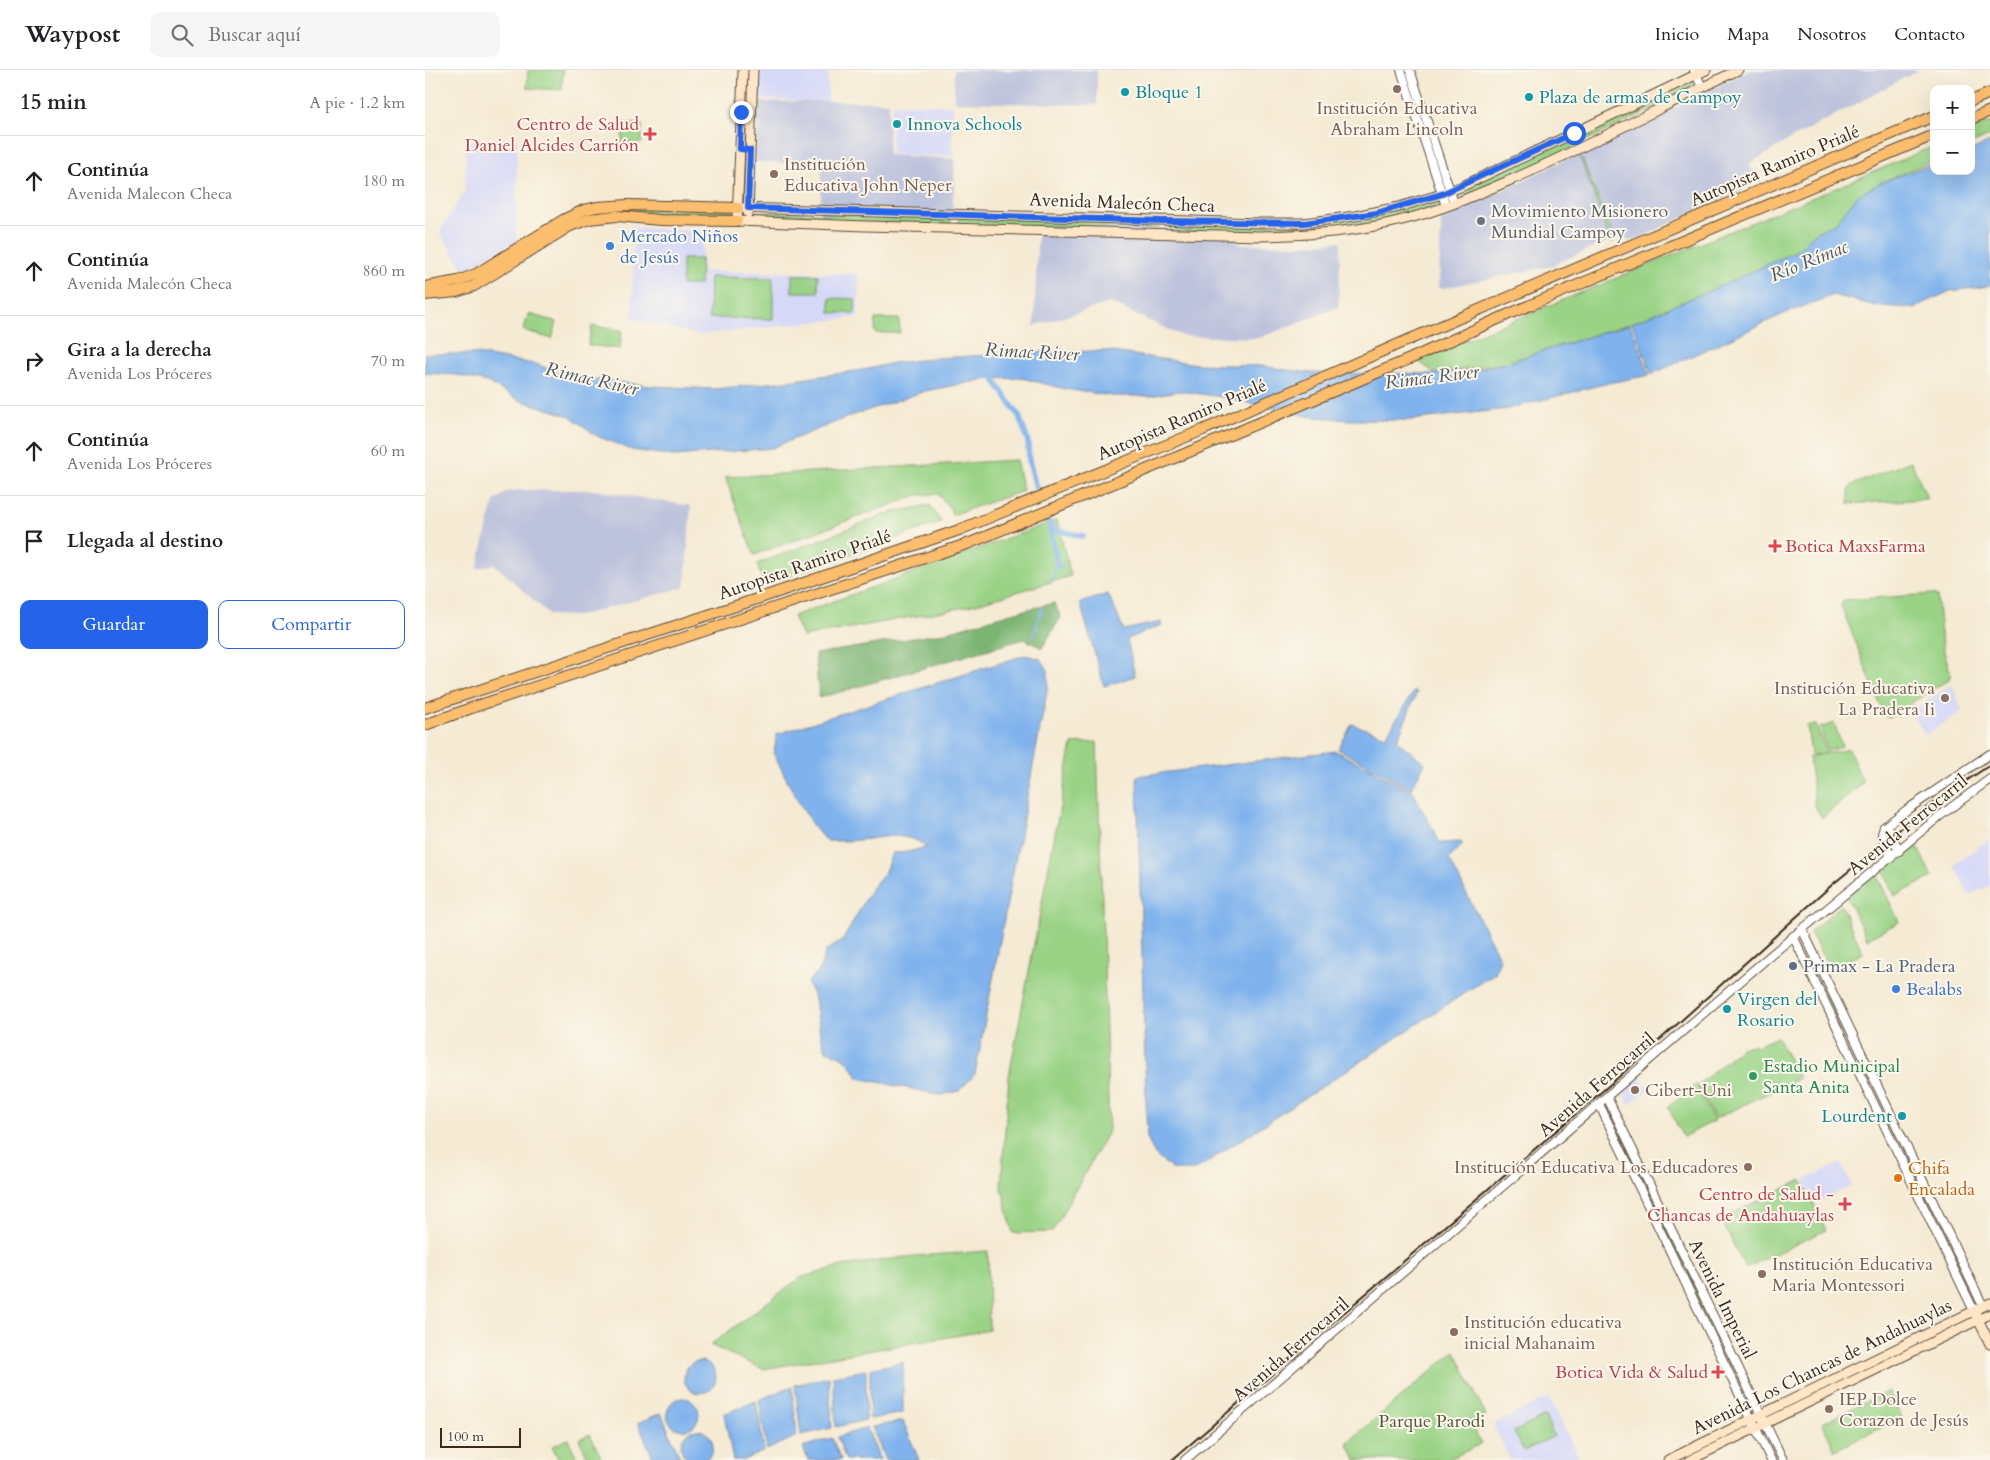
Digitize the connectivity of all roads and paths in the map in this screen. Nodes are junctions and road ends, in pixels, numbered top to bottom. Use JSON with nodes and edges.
{"nodes":[{"id":1,"x":743,"y":70,"type":"edge"},
{"id":2,"x":753,"y":70,"type":"edge"},
{"id":3,"x":1401,"y":70,"type":"edge"},
{"id":4,"x":1410,"y":70,"type":"edge"},
{"id":5,"x":1738,"y":70,"type":"edge"},
{"id":6,"x":1701,"y":71,"type":"edge"},
{"id":7,"x":1706,"y":86,"type":"junction"},
{"id":8,"x":1990,"y":93,"type":"edge"},
{"id":9,"x":1975,"y":99,"type":"edge"},
{"id":10,"x":1990,"y":112,"type":"edge"},
{"id":11,"x":1930,"y":118,"type":"edge"},
{"id":12,"x":1975,"y":118,"type":"edge"},
{"id":13,"x":1930,"y":137,"type":"edge"},
{"id":14,"x":740,"y":149,"type":"junction"},
{"id":15,"x":750,"y":150,"type":"junction"},
{"id":16,"x":1446,"y":193,"type":"junction"},
{"id":17,"x":1450,"y":205,"type":"junction"},
{"id":18,"x":743,"y":208,"type":"junction"},
{"id":19,"x":742,"y":221,"type":"junction"},
{"id":20,"x":1269,"y":223,"type":"junction"},
{"id":21,"x":1270,"y":236,"type":"junction"},
{"id":22,"x":425,"y":287,"type":"edge"},
{"id":23,"x":425,"y":295,"type":"edge"},
{"id":24,"x":425,"y":708,"type":"edge"},
{"id":25,"x":425,"y":726,"type":"edge"},
{"id":26,"x":1990,"y":754,"type":"edge"},
{"id":27,"x":1990,"y":780,"type":"edge"},
{"id":28,"x":1884,"y":827,"type":"junction"},
{"id":29,"x":1899,"y":851,"type":"junction"},
{"id":30,"x":1891,"y":858,"type":"junction"},
{"id":31,"x":1802,"y":929,"type":"junction"},
{"id":32,"x":1793,"y":936,"type":"junction"},
{"id":33,"x":1607,"y":1097,"type":"junction"},
{"id":34,"x":1599,"y":1104,"type":"junction"},
{"id":35,"x":1987,"y":1304,"type":"edge"},
{"id":36,"x":1974,"y":1311,"type":"junction"},
{"id":37,"x":1989,"y":1317,"type":"edge"},
{"id":38,"x":1978,"y":1320,"type":"junction"},
{"id":39,"x":1990,"y":1344,"type":"edge"},
{"id":40,"x":1761,"y":1414,"type":"junction"},
{"id":41,"x":1751,"y":1420,"type":"junction"},
{"id":42,"x":1765,"y":1424,"type":"junction"},
{"id":43,"x":1755,"y":1429,"type":"junction"},
{"id":44,"x":1185,"y":1460,"type":"edge"},
{"id":45,"x":1668,"y":1460,"type":"edge"},
{"id":46,"x":1691,"y":1460,"type":"edge"},
{"id":47,"x":1771,"y":1460,"type":"edge"},
{"id":48,"x":1783,"y":1460,"type":"edge"}],
"edges":[{"from":1,"to":14,"type":"main road"},
{"from":2,"to":15,"type":"main road"},
{"from":3,"to":16,"type":"street"},
{"from":4,"to":16,"type":"street"},
{"from":5,"to":7,"type":"main road","name":"Avenida Malecón Checa"},
{"from":6,"to":7,"type":"street"},
{"from":6,"to":16,"type":"main road","name":"Avenida Malecón Checa"},
{"from":7,"to":17,"type":"main road","name":"Avenida Malecón Checa"},
{"from":8,"to":9,"type":"main road"},
{"from":10,"to":12,"type":"main road"},
{"from":11,"to":24,"type":"main road","name":"Autopista Ramiro Prialé"},
{"from":13,"to":25,"type":"main road","name":"Autopista Ramiro Prialé"},
{"from":14,"to":15,"type":"main road"},
{"from":14,"to":18,"type":"main road"},
{"from":15,"to":18,"type":"main road"},
{"from":16,"to":17,"type":"street"},
{"from":16,"to":20,"type":"main road","name":"Avenida Malecón Checa"},
{"from":17,"to":21,"type":"main road","name":"Avenida Malecón Checa"},
{"from":18,"to":19,"type":"main road"},
{"from":18,"to":20,"type":"main road","name":"Avenida Malecón Checa"},
{"from":18,"to":22,"type":"main road"},
{"from":19,"to":21,"type":"main road","name":"Avenida Malecón Checa"},
{"from":19,"to":23,"type":"main road"},
{"from":20,"to":21,"type":"main road"},
{"from":26,"to":28,"type":"street","name":"Avenida Ferrocarril"},
{"from":27,"to":29,"type":"street","name":"Avenida Ferrocarril"},
{"from":28,"to":29,"type":"street"},
{"from":28,"to":30,"type":"street"},
{"from":29,"to":30,"type":"street","name":"Avenida Ferrocarril"},
{"from":30,"to":31,"type":"street","name":"Avenida Ferrocarril"},
{"from":31,"to":32,"type":"street","name":"Avenida Ferrocarril"},
{"from":31,"to":35,"type":"street"},
{"from":32,"to":33,"type":"street","name":"Avenida Ferrocarril"},
{"from":32,"to":36,"type":"street"},
{"from":33,"to":34,"type":"street","name":"Avenida Ferrocarril"},
{"from":33,"to":40,"type":"street","name":"Avenida Imperial"},
{"from":34,"to":41,"type":"street","name":"Avenida Imperial"},
{"from":34,"to":44,"type":"street","name":"Avenida Ferrocarril"},
{"from":35,"to":36,"type":"main road","name":"Avenida Los Chancas de Andahuaylas"},
{"from":35,"to":37,"type":"main road"},
{"from":36,"to":38,"type":"main road"},
{"from":36,"to":40,"type":"main road","name":"Avenida Los Chancas de Andahuaylas"},
{"from":37,"to":38,"type":"main road","name":"Avenida Los Chancas de Andahuaylas"},
{"from":38,"to":39,"type":"main road"},
{"from":38,"to":42,"type":"main road","name":"Avenida Los Chancas de Andahuaylas"},
{"from":40,"to":41,"type":"main road","name":"Avenida Los Chancas de Andahuaylas"},
{"from":40,"to":42,"type":"street","name":"Avenida Imperial"},
{"from":41,"to":43,"type":"street","name":"Avenida Imperial"},
{"from":41,"to":45,"type":"main road","name":"Avenida Los Chancas de Andahuaylas"},
{"from":42,"to":43,"type":"main road","name":"Avenida Los Chancas de Andahuaylas"},
{"from":42,"to":48,"type":"street","name":"Avenida Imperial"},
{"from":43,"to":46,"type":"main road","name":"Avenida Los Chancas de Andahuaylas"},
{"from":43,"to":47,"type":"street","name":"Avenida Imperial"}]}
